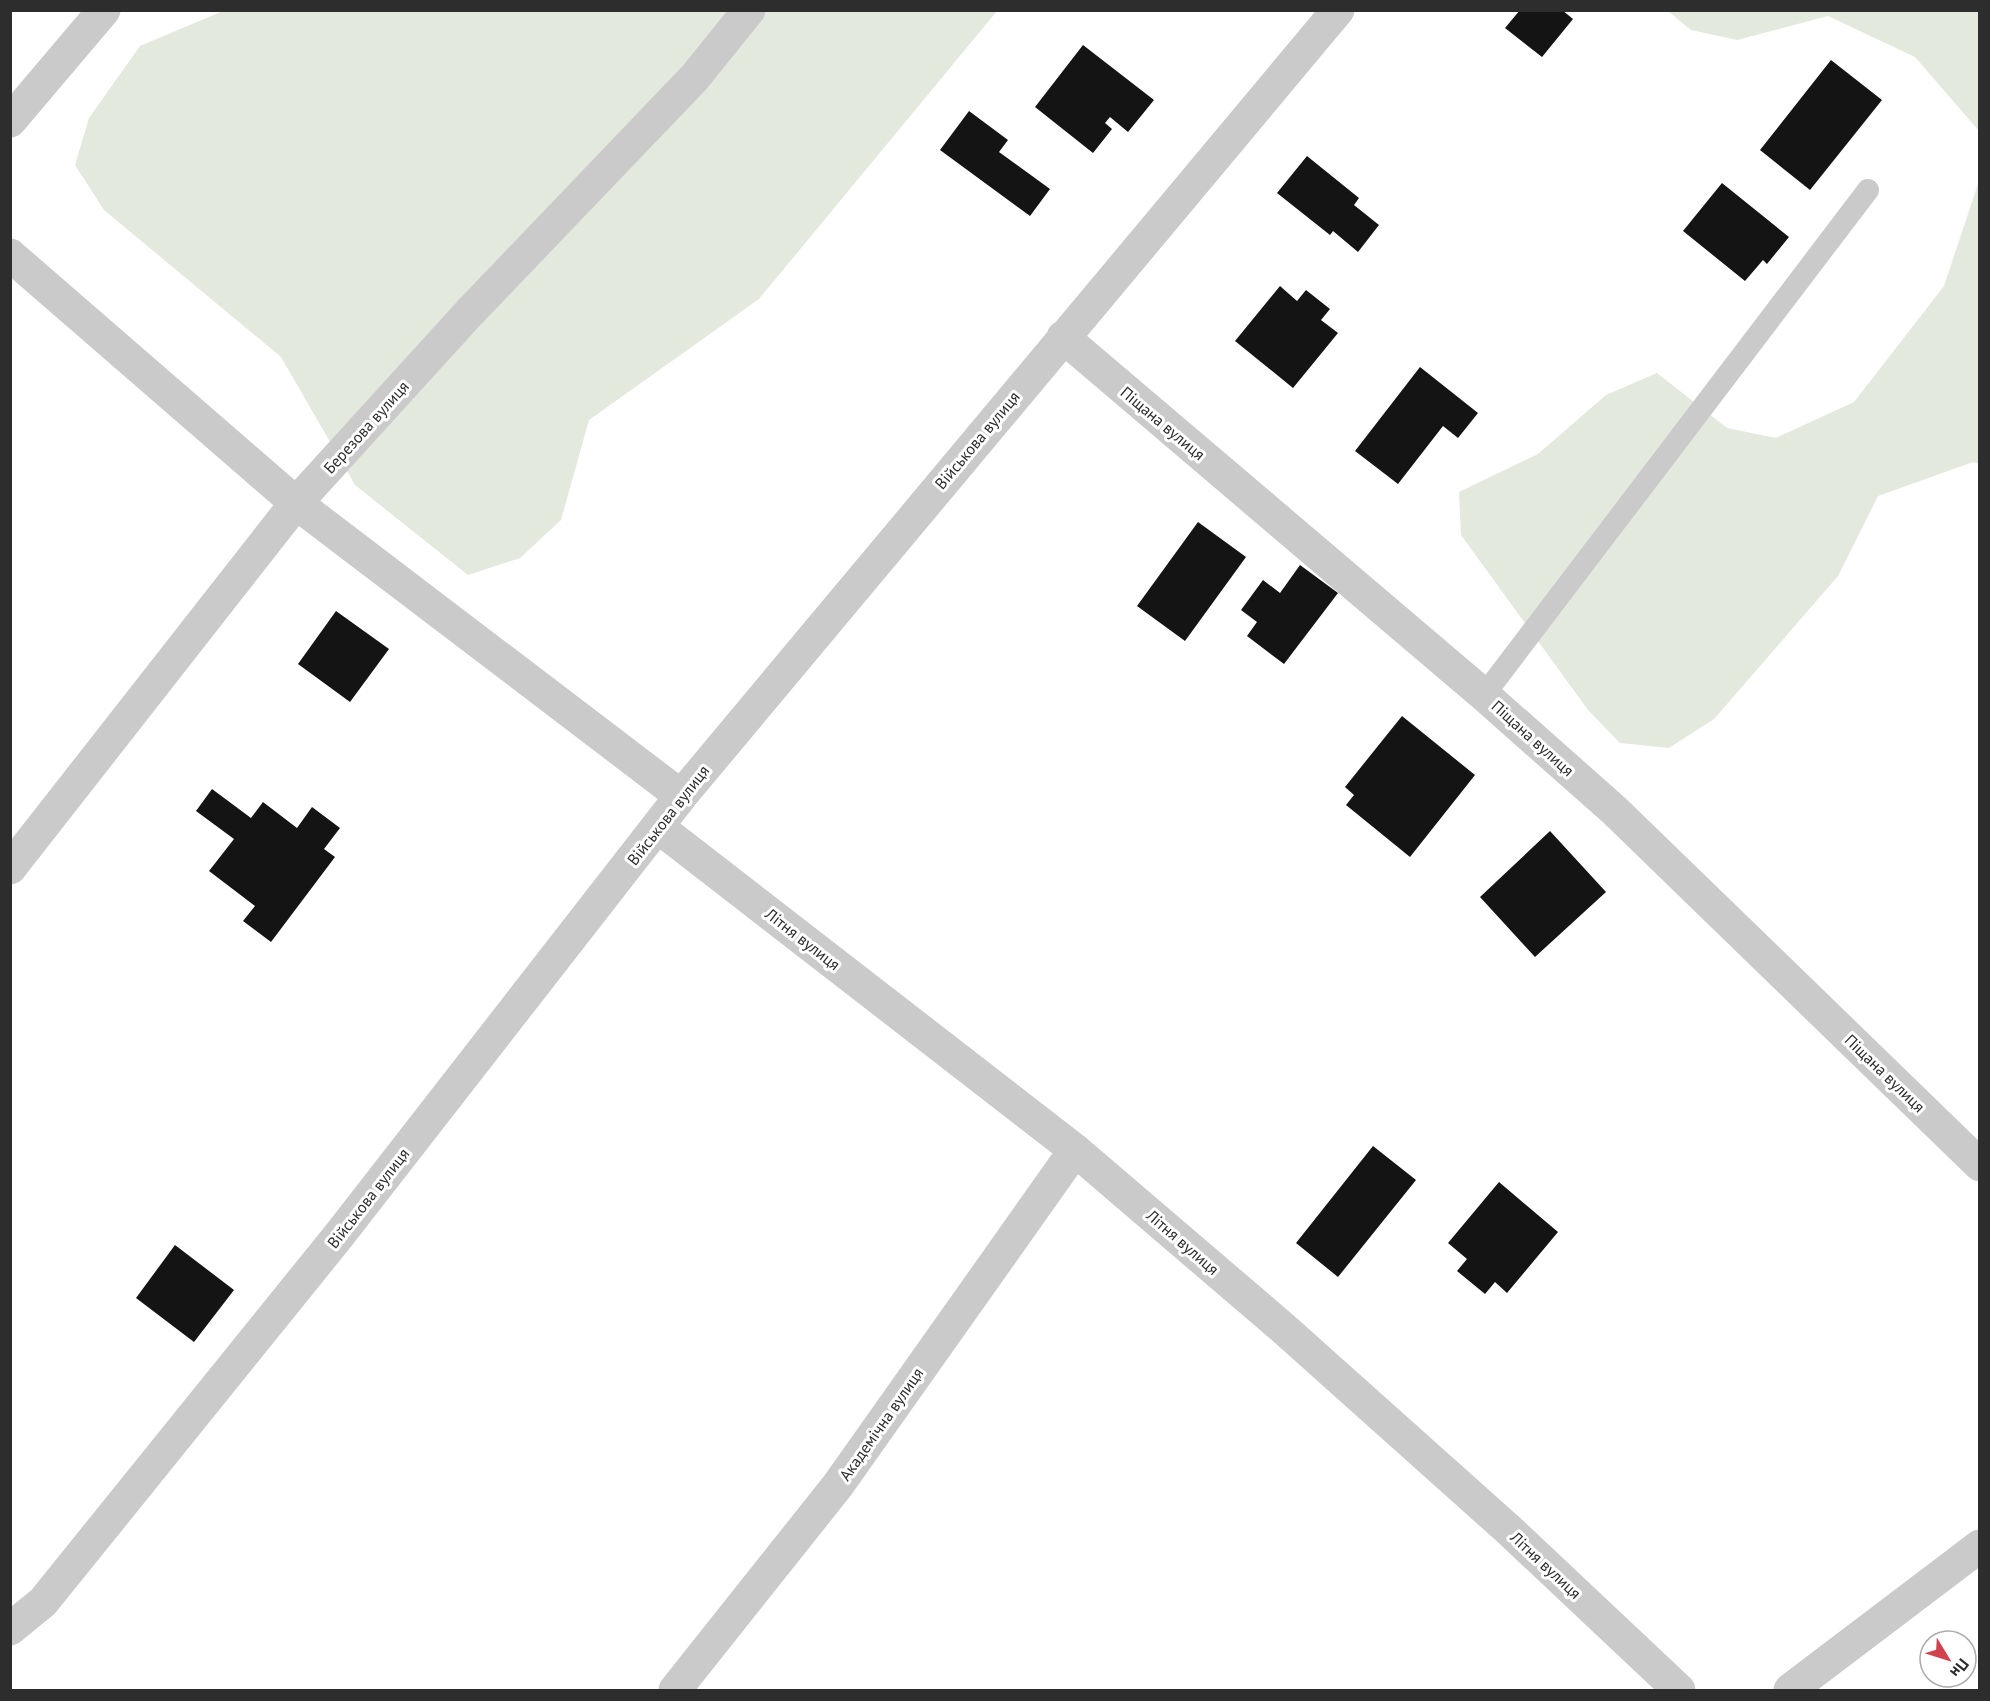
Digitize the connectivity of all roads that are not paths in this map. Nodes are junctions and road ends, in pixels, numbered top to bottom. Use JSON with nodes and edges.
{"nodes":[{"id":1,"x":104,"y":10,"type":"edge"},
{"id":2,"x":749,"y":10,"type":"edge"},
{"id":3,"x":1338,"y":10,"type":"edge"},
{"id":4,"x":10,"y":121,"type":"edge"},
{"id":5,"x":1868,"y":190,"type":"dead end"},
{"id":6,"x":10,"y":255,"type":"edge"},
{"id":7,"x":1063,"y":338,"type":"junction"},
{"id":8,"x":296,"y":503,"type":"junction"},
{"id":9,"x":1484,"y":695,"type":"junction"},
{"id":10,"x":681,"y":796,"type":"junction"},
{"id":11,"x":658,"y":827,"type":"junction"},
{"id":12,"x":10,"y":868,"type":"edge"},
{"id":13,"x":1076,"y":1150,"type":"junction"},
{"id":14,"x":1980,"y":1165,"type":"edge"},
{"id":15,"x":1980,"y":1546,"type":"edge"},
{"id":16,"x":10,"y":1629,"type":"edge"},
{"id":17,"x":675,"y":1690,"type":"edge"},
{"id":18,"x":1679,"y":1690,"type":"edge"},
{"id":19,"x":1790,"y":1690,"type":"edge"}],
"edges":[{"from":1,"to":4,"type":"street"},
{"from":2,"to":8,"type":"street","name":"Березова вулиця"},
{"from":3,"to":7,"type":"street","name":"Військова вулиця"},
{"from":5,"to":9,"type":"lane"},
{"from":6,"to":8,"type":"street"},
{"from":7,"to":9,"type":"street","name":"Піщана вулиця"},
{"from":7,"to":10,"type":"street","name":"Військова вулиця"},
{"from":8,"to":10,"type":"street"},
{"from":8,"to":12,"type":"street","name":"Березова вулиця"},
{"from":9,"to":14,"type":"street","name":"Піщана вулиця"},
{"from":10,"to":11,"type":"street","name":"Військова вулиця"},
{"from":11,"to":13,"type":"street","name":"Літня вулиця"},
{"from":11,"to":16,"type":"street","name":"Військова вулиця"},
{"from":13,"to":17,"type":"street","name":"Академічна вулиця"},
{"from":13,"to":18,"type":"street","name":"Літня вулиця"},
{"from":15,"to":19,"type":"street"}]}
